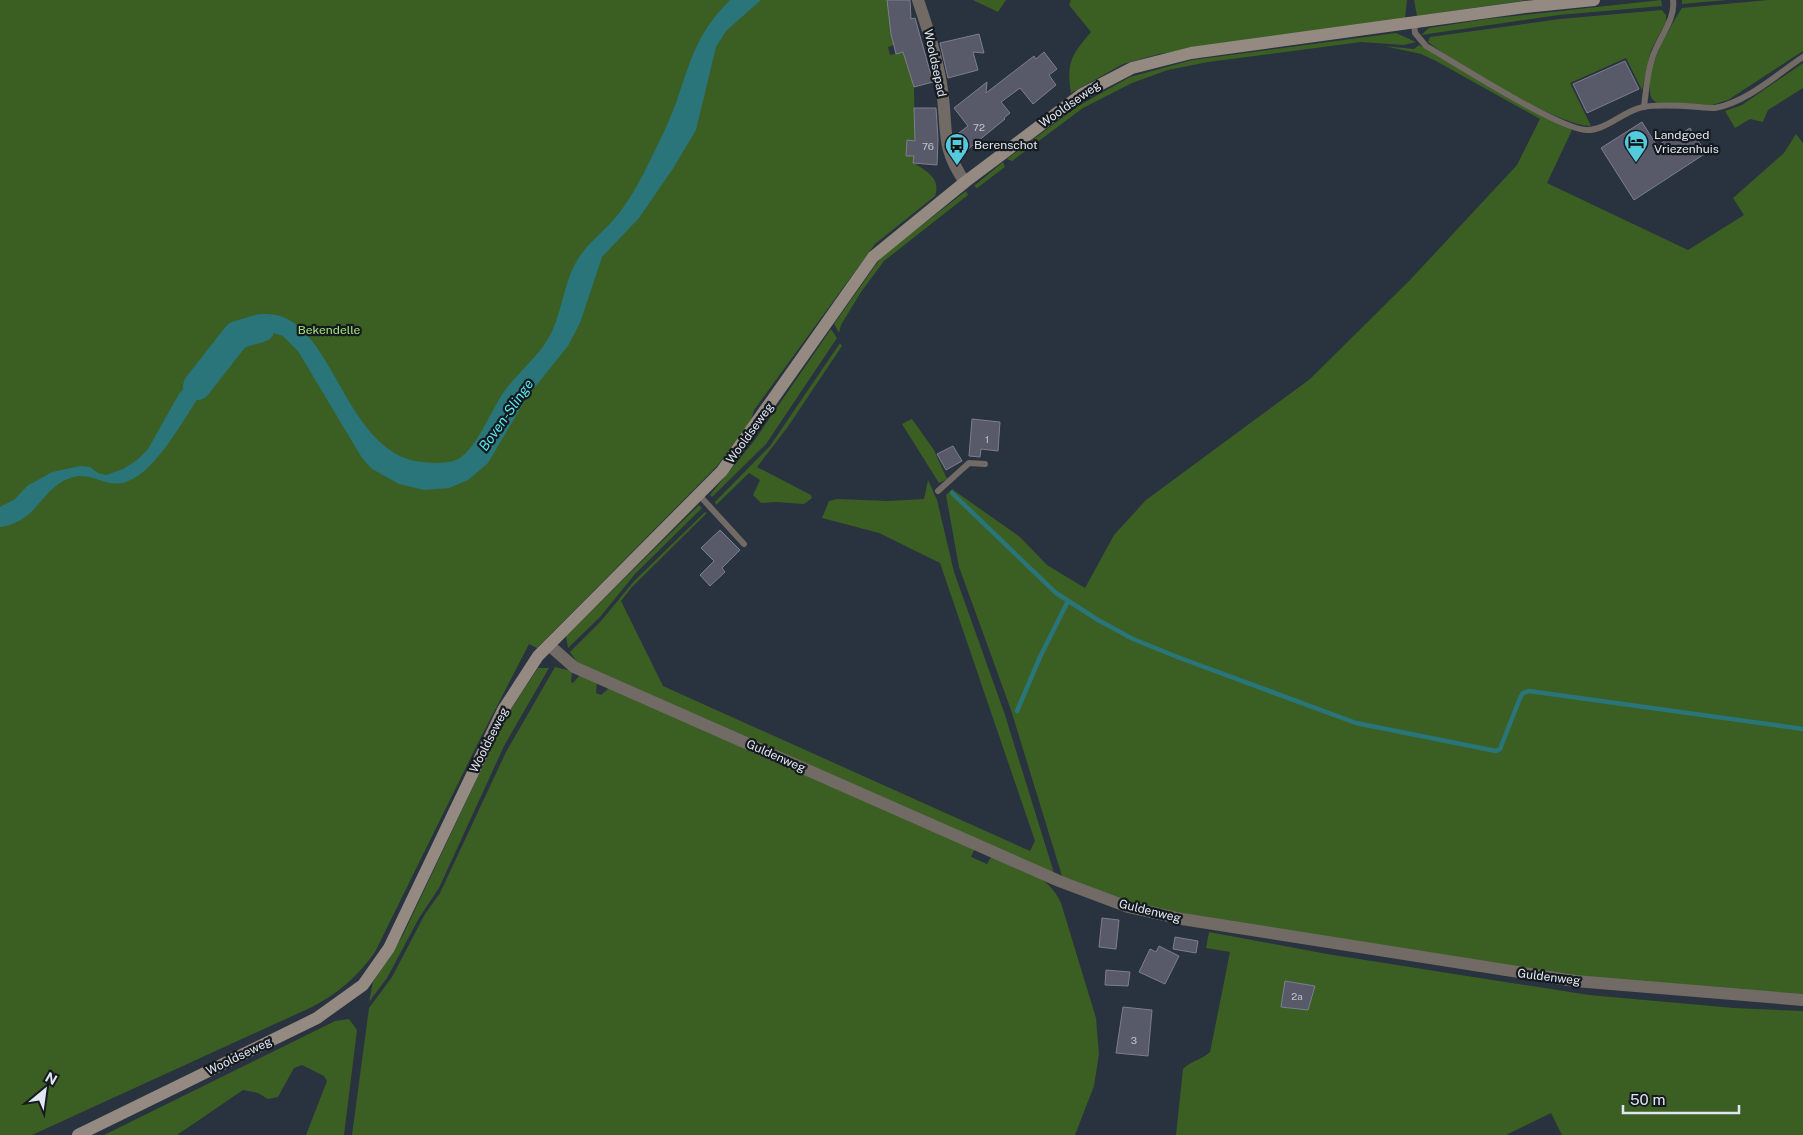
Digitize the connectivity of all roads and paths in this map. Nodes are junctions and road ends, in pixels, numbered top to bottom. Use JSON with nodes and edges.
{"nodes":[{"id":1,"x":918,"y":0,"type":"edge"},
{"id":2,"x":1594,"y":0,"type":"edge"},
{"id":3,"x":1673,"y":0,"type":"edge"},
{"id":4,"x":1414,"y":23,"type":"junction"},
{"id":5,"x":1803,"y":57,"type":"edge"},
{"id":6,"x":1644,"y":107,"type":"junction"},
{"id":7,"x":965,"y":182,"type":"junction"},
{"id":8,"x":985,"y":464,"type":"dead end"},
{"id":9,"x":938,"y":492,"type":"dead end"},
{"id":10,"x":699,"y":495,"type":"junction"},
{"id":11,"x":744,"y":544,"type":"dead end"},
{"id":12,"x":549,"y":645,"type":"junction"},
{"id":13,"x":1803,"y":1000,"type":"edge"},
{"id":14,"x":78,"y":1135,"type":"edge"}],
"edges":[{"from":1,"to":7,"type":"street","name":"Wooldsepad"},
{"from":2,"to":4,"type":"main road","name":"Wooldseweg"},
{"from":3,"to":6,"type":"lane"},
{"from":4,"to":6,"type":"lane"},
{"from":4,"to":7,"type":"main road","name":"Wooldseweg"},
{"from":5,"to":6,"type":"lane"},
{"from":7,"to":10,"type":"main road","name":"Wooldseweg"},
{"from":8,"to":9,"type":"lane"},
{"from":10,"to":11,"type":"lane"},
{"from":10,"to":12,"type":"main road","name":"Wooldseweg"},
{"from":12,"to":13,"type":"street","name":"Guldenweg"},
{"from":12,"to":14,"type":"main road","name":"Wooldseweg"}]}
